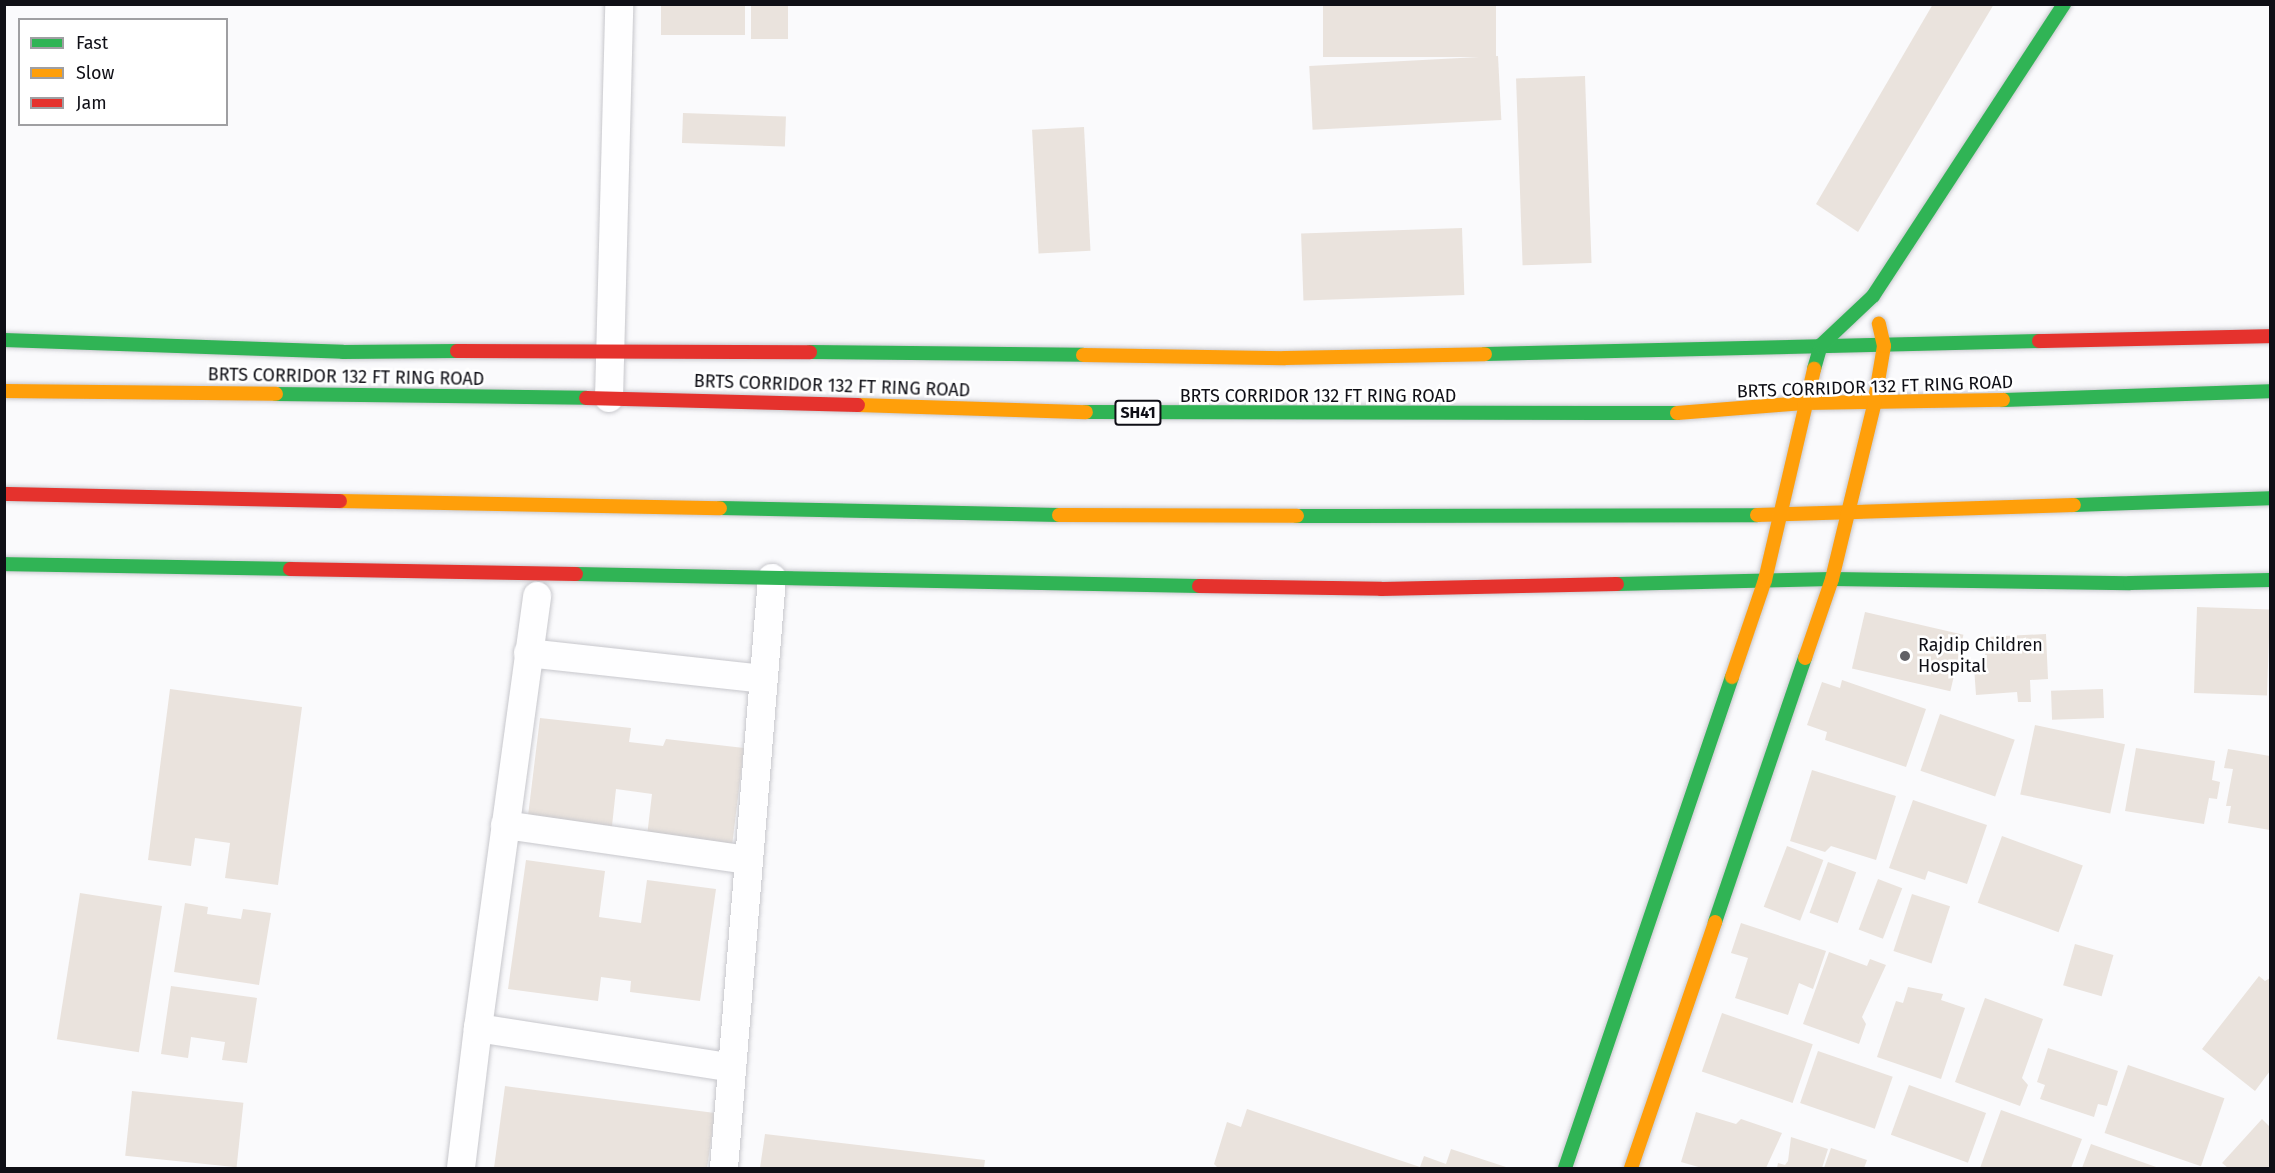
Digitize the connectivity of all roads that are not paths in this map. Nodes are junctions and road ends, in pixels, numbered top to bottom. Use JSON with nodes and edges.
{"nodes":[{"id":1,"x":619,"y":4,"type":"edge"},
{"id":2,"x":2064,"y":4,"type":"edge"},
{"id":3,"x":1874,"y":296,"type":"junction"},
{"id":4,"x":2271,"y":336,"type":"edge"},
{"id":5,"x":4,"y":340,"type":"edge"},
{"id":6,"x":1821,"y":345,"type":"junction"},
{"id":7,"x":1884,"y":346,"type":"junction"},
{"id":8,"x":612,"y":349,"type":"junction"},
{"id":9,"x":4,"y":391,"type":"edge"},
{"id":10,"x":2271,"y":391,"type":"edge"},
{"id":11,"x":609,"y":398,"type":"junction"},
{"id":12,"x":1804,"y":403,"type":"junction"},
{"id":13,"x":1874,"y":405,"type":"junction"},
{"id":14,"x":4,"y":494,"type":"edge"},
{"id":15,"x":2271,"y":498,"type":"edge"},
{"id":16,"x":1847,"y":511,"type":"junction"},
{"id":17,"x":1781,"y":515,"type":"junction"},
{"id":18,"x":4,"y":564,"type":"edge"},
{"id":19,"x":772,"y":578,"type":"junction"},
{"id":20,"x":1832,"y":579,"type":"junction"},
{"id":21,"x":1765,"y":580,"type":"junction"},
{"id":22,"x":2271,"y":580,"type":"edge"},
{"id":23,"x":537,"y":596,"type":"dead end"},
{"id":24,"x":528,"y":653,"type":"junction"},
{"id":25,"x":763,"y":679,"type":"junction"},
{"id":26,"x":505,"y":825,"type":"junction"},
{"id":27,"x":749,"y":860,"type":"junction"},
{"id":28,"x":478,"y":1028,"type":"junction"},
{"id":29,"x":732,"y":1068,"type":"junction"},
{"id":30,"x":461,"y":1168,"type":"edge"},
{"id":31,"x":724,"y":1168,"type":"edge"},
{"id":32,"x":1565,"y":1168,"type":"edge"},
{"id":33,"x":1631,"y":1168,"type":"edge"}],
"edges":[{"from":1,"to":8,"type":"street"},
{"from":2,"to":3,"type":"street"},
{"from":3,"to":6,"type":"street"},
{"from":3,"to":7,"type":"street"},
{"from":4,"to":7,"type":"street"},
{"from":5,"to":8,"type":"street"},
{"from":6,"to":7,"type":"street"},
{"from":6,"to":8,"type":"street"},
{"from":6,"to":12,"type":"street"},
{"from":7,"to":13,"type":"street"},
{"from":8,"to":11,"type":"street"},
{"from":9,"to":11,"type":"street","name":"BRTS CORRIDOR 132 FT RING ROAD","number":"SH41"},
{"from":10,"to":13,"type":"street","name":"BRTS CORRIDOR 132 FT RING ROAD","number":"SH41"},
{"from":11,"to":12,"type":"street","name":"BRTS CORRIDOR 132 FT RING ROAD","number":"SH41"},
{"from":12,"to":13,"type":"street","name":"BRTS CORRIDOR 132 FT RING ROAD","number":"SH41"},
{"from":12,"to":17,"type":"street"},
{"from":13,"to":16,"type":"street"},
{"from":14,"to":17,"type":"street"},
{"from":15,"to":16,"type":"street"},
{"from":16,"to":17,"type":"street"},
{"from":16,"to":20,"type":"street"},
{"from":17,"to":21,"type":"street"},
{"from":18,"to":19,"type":"street"},
{"from":19,"to":21,"type":"street"},
{"from":19,"to":25,"type":"street"},
{"from":20,"to":21,"type":"street"},
{"from":20,"to":22,"type":"street"},
{"from":20,"to":33,"type":"street"},
{"from":21,"to":32,"type":"street"},
{"from":23,"to":24,"type":"street"},
{"from":24,"to":25,"type":"street"},
{"from":24,"to":26,"type":"street"},
{"from":25,"to":27,"type":"street"},
{"from":26,"to":27,"type":"street"},
{"from":26,"to":28,"type":"street"},
{"from":27,"to":29,"type":"street"},
{"from":28,"to":29,"type":"street"},
{"from":28,"to":30,"type":"street"},
{"from":29,"to":31,"type":"street"}]}
